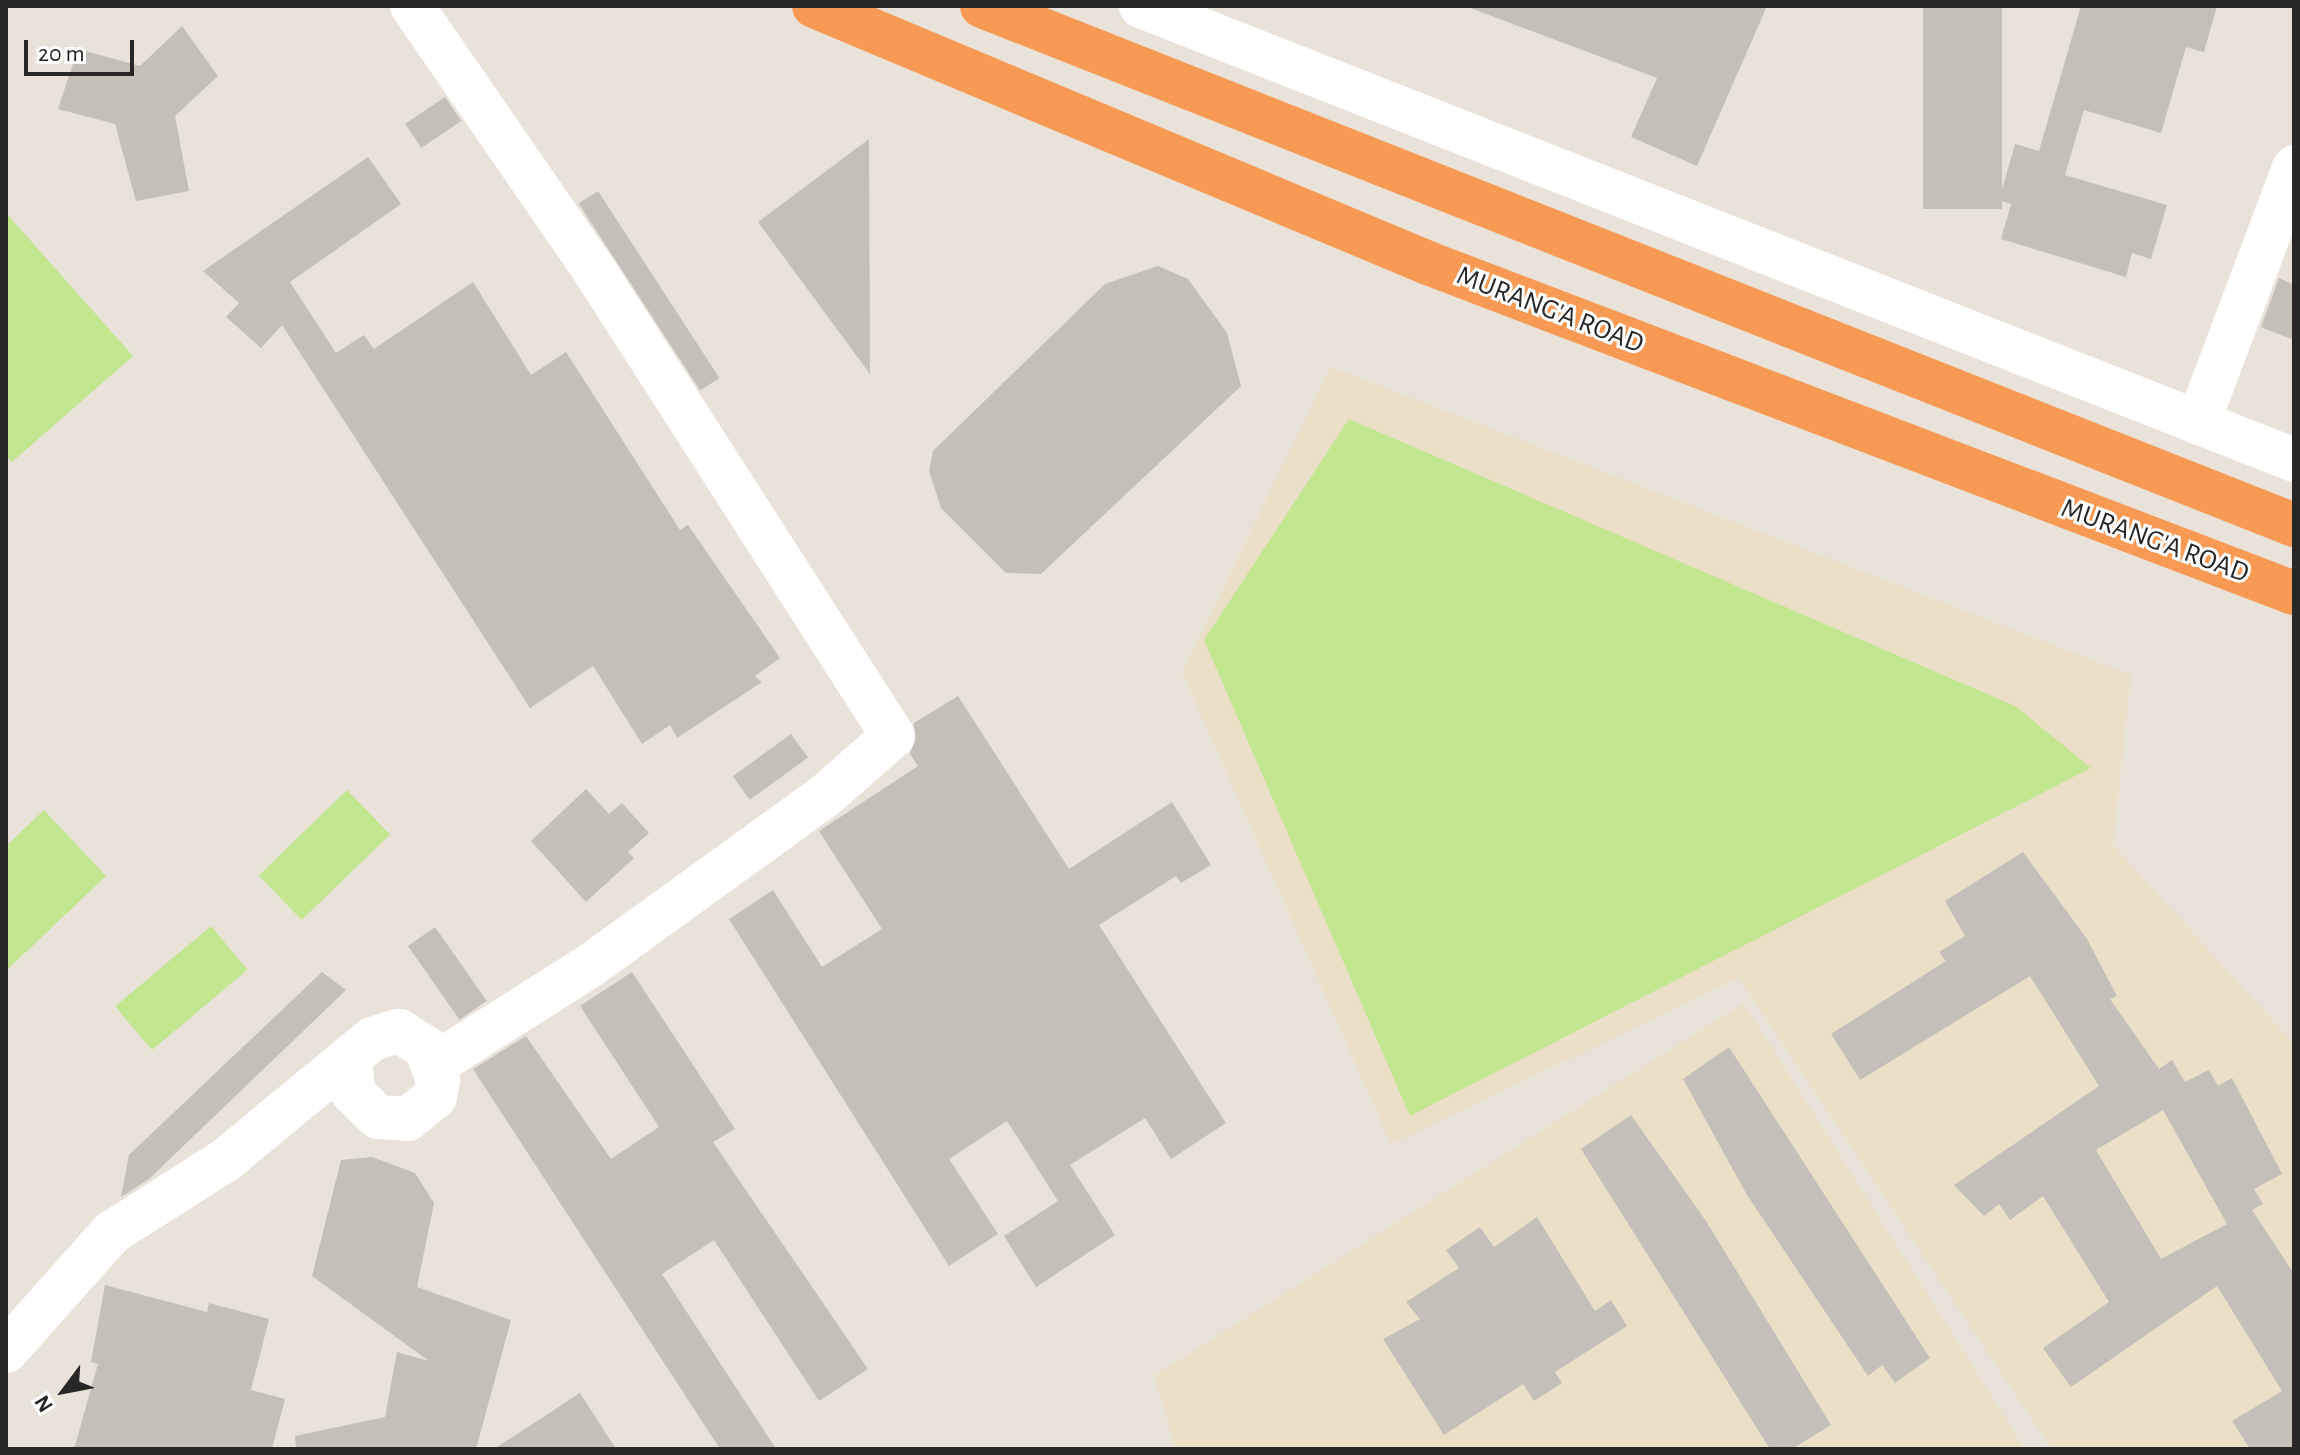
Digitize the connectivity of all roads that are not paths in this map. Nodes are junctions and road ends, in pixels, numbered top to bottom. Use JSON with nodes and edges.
{"nodes":[{"id":1,"x":412,"y":6,"type":"edge"},
{"id":2,"x":814,"y":6,"type":"edge"},
{"id":3,"x":982,"y":6,"type":"edge"},
{"id":4,"x":1141,"y":6,"type":"edge"},
{"id":5,"x":2294,"y":167,"type":"edge"},
{"id":6,"x":2198,"y":423,"type":"junction"},
{"id":7,"x":2294,"y":460,"type":"edge"},
{"id":8,"x":2294,"y":525,"type":"edge"},
{"id":9,"x":2294,"y":593,"type":"edge"},
{"id":10,"x":351,"y":1061,"type":"junction"},
{"id":11,"x":435,"y":1064,"type":"junction"},
{"id":12,"x":6,"y":1351,"type":"edge"}],
"edges":[{"from":1,"to":11,"type":"street"},
{"from":2,"to":9,"type":"highway","name":"MURANG'A ROAD"},
{"from":3,"to":8,"type":"highway"},
{"from":4,"to":6,"type":"street"},
{"from":5,"to":6,"type":"street"},
{"from":6,"to":7,"type":"street"},
{"from":10,"to":11,"type":"street"},
{"from":10,"to":11,"type":"street"},
{"from":10,"to":12,"type":"street"}]}
